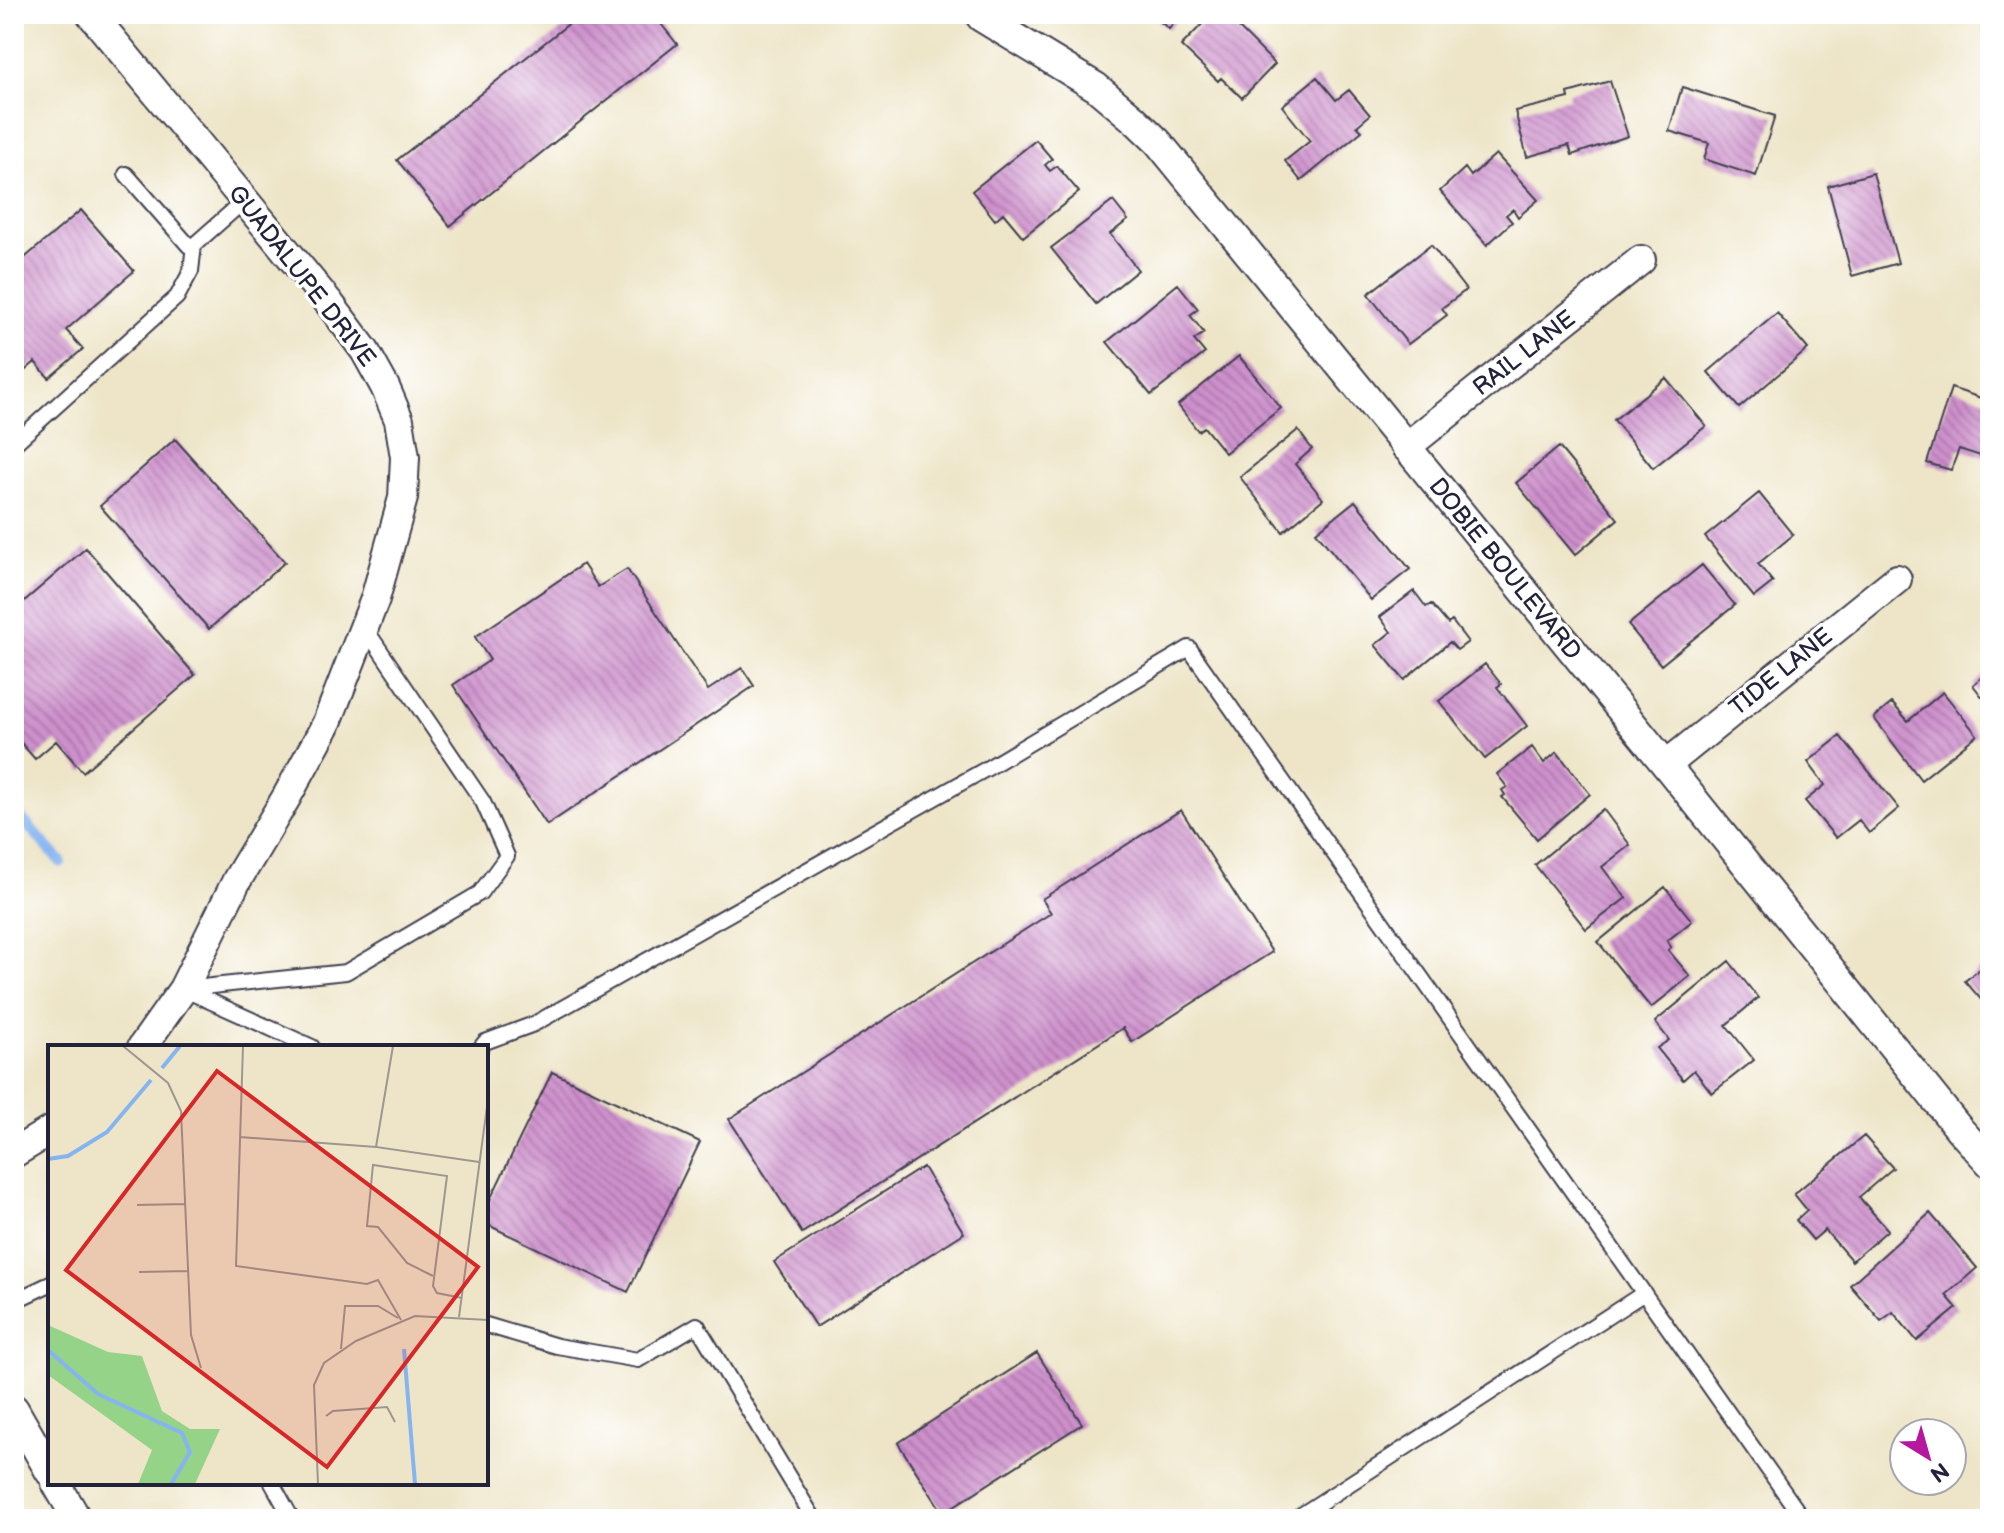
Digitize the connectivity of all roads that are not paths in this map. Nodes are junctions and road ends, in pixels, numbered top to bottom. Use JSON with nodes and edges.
{"nodes":[{"id":1,"x":91,"y":14,"type":"edge"},
{"id":2,"x":981,"y":17,"type":"dead end"},
{"id":3,"x":126,"y":174,"type":"dead end"},
{"id":4,"x":245,"y":200,"type":"junction"},
{"id":5,"x":194,"y":245,"type":"junction"},
{"id":6,"x":1641,"y":260,"type":"dead end"},
{"id":7,"x":14,"y":444,"type":"edge"},
{"id":8,"x":1406,"y":447,"type":"junction"},
{"id":9,"x":1897,"y":579,"type":"dead end"},
{"id":10,"x":365,"y":628,"type":"junction"},
{"id":11,"x":1666,"y":765,"type":"junction"},
{"id":12,"x":183,"y":989,"type":"junction"},
{"id":13,"x":143,"y":1045,"type":"edge"},
{"id":14,"x":308,"y":1045,"type":"edge"},
{"id":15,"x":483,"y":1045,"type":"edge"},
{"id":16,"x":48,"y":1132,"type":"edge"},
{"id":17,"x":14,"y":1153,"type":"edge"},
{"id":18,"x":1990,"y":1163,"type":"edge"},
{"id":19,"x":48,"y":1285,"type":"edge"},
{"id":20,"x":1644,"y":1293,"type":"junction"},
{"id":21,"x":14,"y":1301,"type":"edge"},
{"id":22,"x":488,"y":1326,"type":"edge"},
{"id":23,"x":14,"y":1409,"type":"edge"},
{"id":24,"x":48,"y":1468,"type":"edge"},
{"id":25,"x":57,"y":1485,"type":"edge"},
{"id":26,"x":273,"y":1485,"type":"edge"},
{"id":27,"x":77,"y":1519,"type":"edge"},
{"id":28,"x":292,"y":1519,"type":"edge"},
{"id":29,"x":814,"y":1519,"type":"edge"},
{"id":30,"x":1295,"y":1519,"type":"edge"},
{"id":31,"x":1803,"y":1519,"type":"edge"}],
"edges":[{"from":1,"to":4,"type":"street","name":"GUADALUPE DRIVE"},
{"from":2,"to":8,"type":"street","name":"DOBIE BOULEVARD"},
{"from":3,"to":5,"type":"lane"},
{"from":4,"to":5,"type":"lane"},
{"from":4,"to":10,"type":"street","name":"GUADALUPE DRIVE"},
{"from":5,"to":7,"type":"lane"},
{"from":6,"to":8,"type":"street","name":"RAIL LANE"},
{"from":8,"to":11,"type":"street","name":"DOBIE BOULEVARD"},
{"from":9,"to":11,"type":"street","name":"TIDE LANE"},
{"from":10,"to":12,"type":"street","name":"GUADALUPE DRIVE"},
{"from":10,"to":12,"type":"lane"},
{"from":11,"to":18,"type":"street","name":"DOBIE BOULEVARD"},
{"from":12,"to":13,"type":"street","name":"GUADALUPE DRIVE"},
{"from":12,"to":14,"type":"lane"},
{"from":15,"to":20,"type":"lane"},
{"from":16,"to":17,"type":"street"},
{"from":19,"to":21,"type":"lane"},
{"from":20,"to":30,"type":"lane"},
{"from":20,"to":31,"type":"lane"},
{"from":22,"to":29,"type":"lane"},
{"from":23,"to":24,"type":"street"},
{"from":25,"to":27,"type":"street"},
{"from":26,"to":28,"type":"lane"}]}
